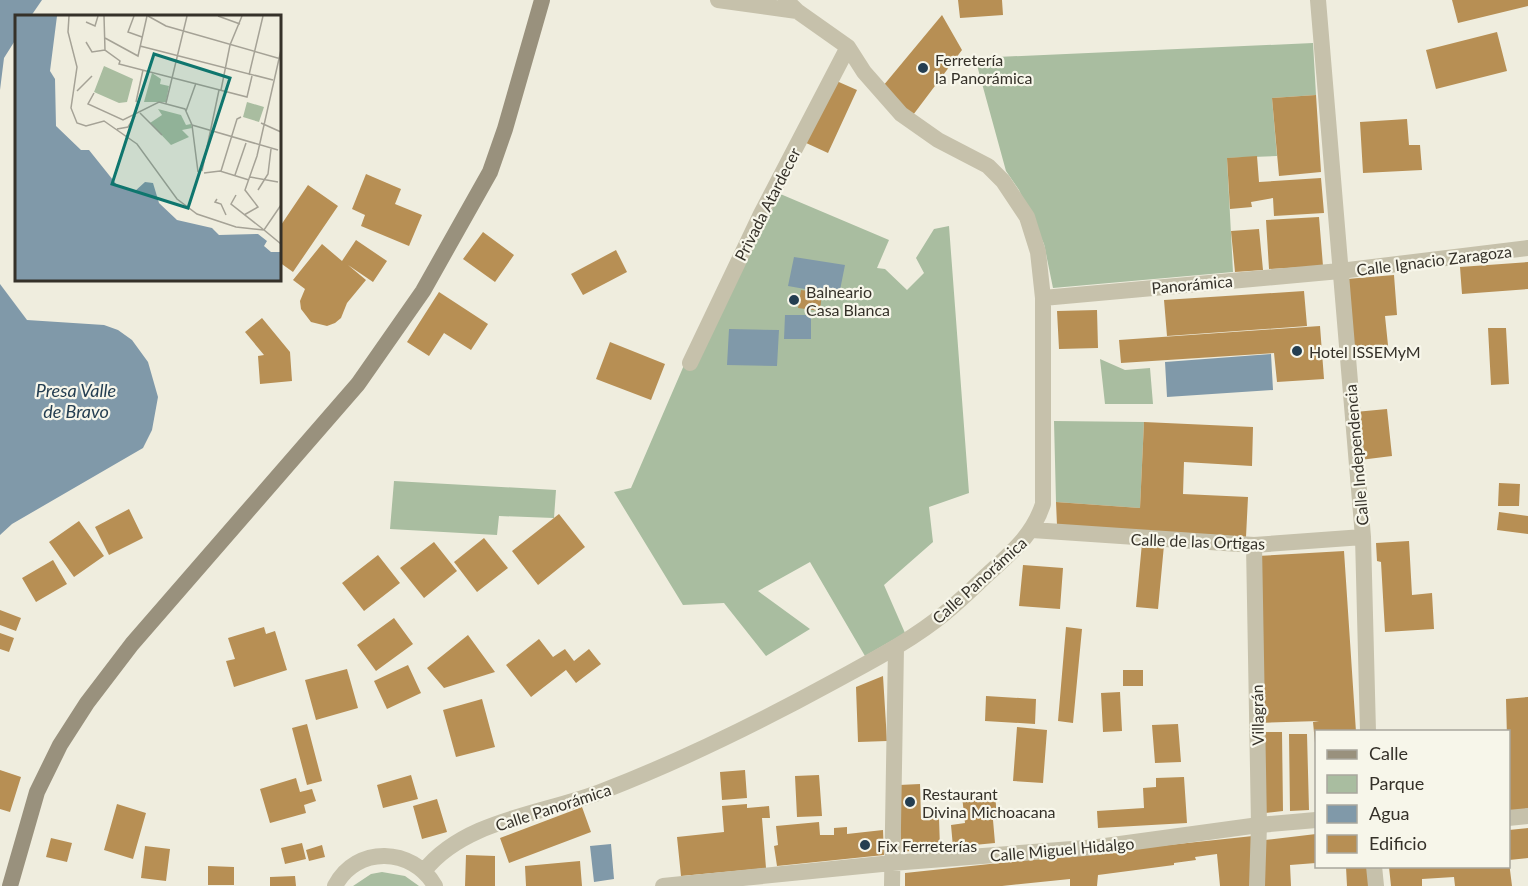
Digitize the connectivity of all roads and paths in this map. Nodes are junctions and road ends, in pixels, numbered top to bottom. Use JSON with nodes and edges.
{"nodes":[{"id":1,"x":542,"y":0,"type":"edge"},
{"id":2,"x":718,"y":0,"type":"edge"},
{"id":3,"x":1318,"y":0,"type":"edge"},
{"id":4,"x":791,"y":5,"type":"edge"},
{"id":5,"x":848,"y":47,"type":"junction"},
{"id":6,"x":1528,"y":248,"type":"edge"},
{"id":7,"x":1340,"y":271,"type":"junction"},
{"id":8,"x":1043,"y":298,"type":"junction"},
{"id":9,"x":690,"y":363,"type":"dead end"},
{"id":10,"x":1032,"y":530,"type":"junction"},
{"id":11,"x":1363,"y":537,"type":"junction"},
{"id":12,"x":1254,"y":545,"type":"junction"},
{"id":13,"x":896,"y":647,"type":"junction"},
{"id":14,"x":1368,"y":730,"type":"edge"},
{"id":15,"x":1528,"y":816,"type":"edge"},
{"id":16,"x":1510,"y":818,"type":"edge"},
{"id":17,"x":1315,"y":820,"type":"edge"},
{"id":18,"x":1258,"y":825,"type":"junction"},
{"id":19,"x":892,"y":863,"type":"junction"},
{"id":20,"x":1374,"y":868,"type":"edge"},
{"id":21,"x":424,"y":871,"type":"junction"},
{"id":22,"x":10,"y":886,"type":"edge"},
{"id":23,"x":335,"y":886,"type":"edge"},
{"id":24,"x":435,"y":886,"type":"edge"},
{"id":25,"x":663,"y":886,"type":"edge"},
{"id":26,"x":892,"y":886,"type":"edge"},
{"id":27,"x":1257,"y":886,"type":"edge"},
{"id":28,"x":1376,"y":886,"type":"edge"}],
"edges":[{"from":1,"to":22,"type":"main road"},
{"from":2,"to":4,"type":"street"},
{"from":3,"to":7,"type":"street","name":"Calle Independencia"},
{"from":4,"to":5,"type":"street","name":"Calle Panorámica"},
{"from":5,"to":8,"type":"street","name":"Calle Panorámica"},
{"from":5,"to":9,"type":"street","name":"Privada Atardecer"},
{"from":6,"to":7,"type":"street","name":"Calle Ignacio Zaragoza"},
{"from":7,"to":8,"type":"street","name":"Panorámica"},
{"from":7,"to":11,"type":"street","name":"Calle Independencia"},
{"from":8,"to":10,"type":"street","name":"Calle Panorámica"},
{"from":10,"to":12,"type":"street","name":"Calle de las Ortigas"},
{"from":10,"to":13,"type":"street","name":"Calle Panorámica"},
{"from":11,"to":12,"type":"street","name":"Calle de las Ortigas"},
{"from":11,"to":14,"type":"street","name":"Calle Independencia"},
{"from":12,"to":18,"type":"street","name":"Villagrán"},
{"from":13,"to":19,"type":"street"},
{"from":13,"to":21,"type":"street","name":"Calle Panorámica"},
{"from":15,"to":16,"type":"street"},
{"from":17,"to":18,"type":"street","name":"Calle Miguel Hidalgo"},
{"from":18,"to":19,"type":"street","name":"Calle Miguel Hidalgo"},
{"from":18,"to":27,"type":"street","name":"Villagrán"},
{"from":19,"to":25,"type":"street","name":"Calle Miguel Hidalgo"},
{"from":19,"to":26,"type":"street"},
{"from":20,"to":28,"type":"street"},
{"from":21,"to":23,"type":"street"},
{"from":21,"to":24,"type":"street"}]}
